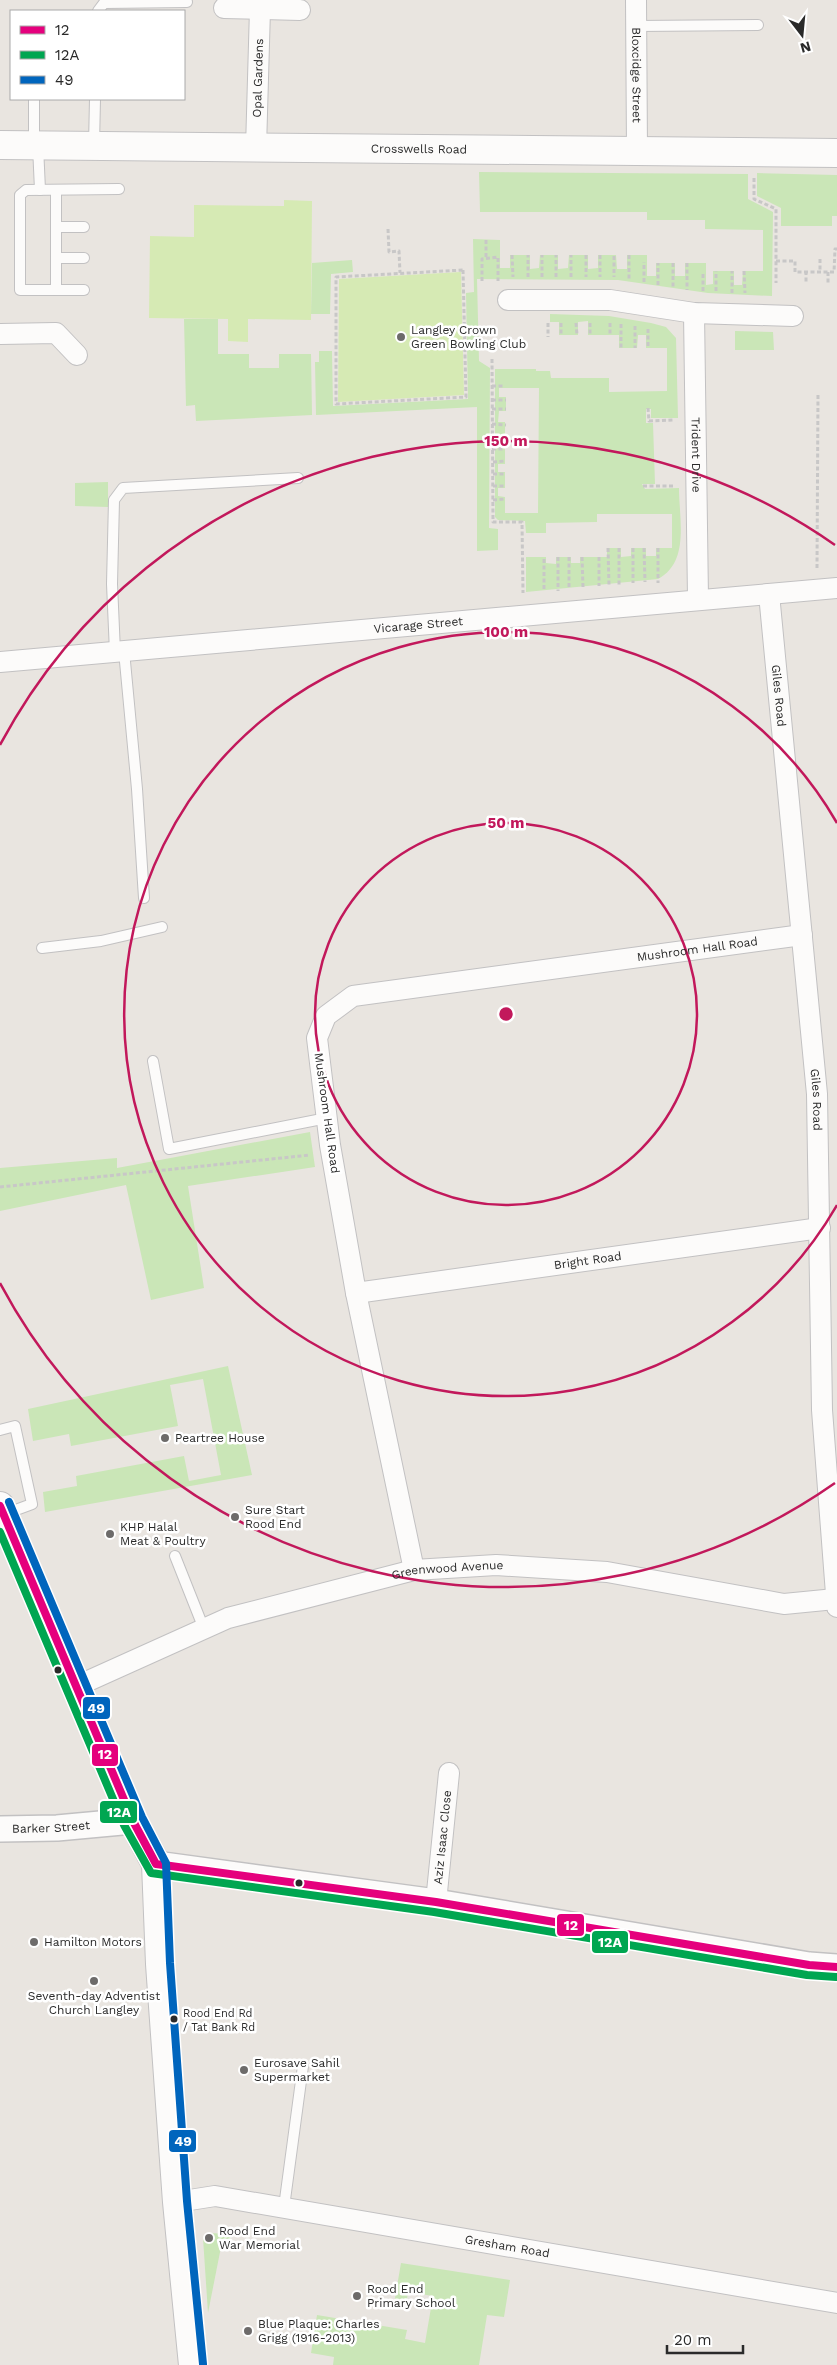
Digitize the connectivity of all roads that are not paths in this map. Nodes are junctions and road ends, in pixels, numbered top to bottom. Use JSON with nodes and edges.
{"nodes":[{"id":1,"x":636,"y":0,"type":"edge"},
{"id":2,"x":187,"y":2,"type":"dead end"},
{"id":3,"x":224,"y":8,"type":"dead end"},
{"id":4,"x":260,"y":9,"type":"junction"},
{"id":5,"x":99,"y":10,"type":"edge"},
{"id":6,"x":300,"y":10,"type":"dead end"},
{"id":7,"x":758,"y":25,"type":"dead end"},
{"id":8,"x":636,"y":26,"type":"junction"},
{"id":9,"x":34,"y":100,"type":"edge"},
{"id":10,"x":94,"y":100,"type":"edge"},
{"id":11,"x":0,"y":146,"type":"edge"},
{"id":12,"x":36,"y":146,"type":"junction"},
{"id":13,"x":94,"y":146,"type":"junction"},
{"id":14,"x":256,"y":148,"type":"junction"},
{"id":15,"x":638,"y":150,"type":"junction"},
{"id":16,"x":837,"y":153,"type":"edge"},
{"id":17,"x":119,"y":189,"type":"dead end"},
{"id":18,"x":40,"y":190,"type":"junction"},
{"id":19,"x":56,"y":190,"type":"junction"},
{"id":20,"x":56,"y":227,"type":"junction"},
{"id":21,"x":84,"y":227,"type":"dead end"},
{"id":22,"x":56,"y":258,"type":"junction"},
{"id":23,"x":84,"y":258,"type":"dead end"},
{"id":24,"x":56,"y":290,"type":"junction"},
{"id":25,"x":84,"y":290,"type":"dead end"},
{"id":26,"x":510,"y":290,"type":"road end"},
{"id":27,"x":694,"y":313,"type":"junction"},
{"id":28,"x":793,"y":316,"type":"dead end"},
{"id":29,"x":0,"y":334,"type":"edge"},
{"id":30,"x":77,"y":355,"type":"dead end"},
{"id":31,"x":298,"y":478,"type":"dead end"},
{"id":32,"x":837,"y":588,"type":"edge"},
{"id":33,"x":769,"y":594,"type":"junction"},
{"id":34,"x":698,"y":598,"type":"junction"},
{"id":35,"x":120,"y":651,"type":"junction"},
{"id":36,"x":0,"y":662,"type":"edge"},
{"id":37,"x":144,"y":898,"type":"dead end"},
{"id":38,"x":162,"y":927,"type":"dead end"},
{"id":39,"x":802,"y":934,"type":"junction"},
{"id":40,"x":42,"y":948,"type":"dead end"},
{"id":41,"x":153,"y":1062,"type":"dead end"},
{"id":42,"x":327,"y":1118,"type":"junction"},
{"id":43,"x":820,"y":1228,"type":"junction"},
{"id":44,"x":356,"y":1293,"type":"junction"},
{"id":45,"x":0,"y":1430,"type":"edge"},
{"id":46,"x":2,"y":1510,"type":"edge"},
{"id":47,"x":176,"y":1556,"type":"dead end"},
{"id":48,"x":414,"y":1570,"type":"junction"},
{"id":49,"x":836,"y":1603,"type":"edge"},
{"id":50,"x":204,"y":1629,"type":"junction"},
{"id":51,"x":78,"y":1686,"type":"junction"},
{"id":52,"x":449,"y":1773,"type":"dead end"},
{"id":53,"x":133,"y":1821,"type":"junction"},
{"id":54,"x":0,"y":1829,"type":"edge"},
{"id":55,"x":156,"y":1864,"type":"junction"},
{"id":56,"x":436,"y":1902,"type":"junction"},
{"id":57,"x":837,"y":1967,"type":"edge"},
{"id":58,"x":304,"y":2066,"type":"dead end"},
{"id":59,"x":177,"y":2202,"type":"junction"},
{"id":60,"x":284,"y":2207,"type":"junction"},
{"id":61,"x":837,"y":2303,"type":"edge"},
{"id":62,"x":193,"y":2365,"type":"edge"}],
"edges":[{"from":1,"to":8,"type":"street","name":"Bloxcidge Street"},
{"from":2,"to":5,"type":"lane"},
{"from":3,"to":4,"type":"street"},
{"from":4,"to":6,"type":"street"},
{"from":4,"to":14,"type":"street","name":"Opal Gardens"},
{"from":7,"to":8,"type":"lane"},
{"from":8,"to":15,"type":"street","name":"Bloxcidge Street"},
{"from":9,"to":12,"type":"lane"},
{"from":10,"to":13,"type":"lane"},
{"from":11,"to":12,"type":"main road","name":"Crosswells Road"},
{"from":12,"to":13,"type":"main road","name":"Crosswells Road"},
{"from":12,"to":18,"type":"lane"},
{"from":13,"to":14,"type":"main road","name":"Crosswells Road"},
{"from":14,"to":15,"type":"main road","name":"Crosswells Road"},
{"from":15,"to":16,"type":"main road","name":"Crosswells Road"},
{"from":17,"to":19,"type":"lane"},
{"from":18,"to":19,"type":"lane"},
{"from":18,"to":24,"type":"lane"},
{"from":19,"to":20,"type":"lane"},
{"from":20,"to":21,"type":"lane"},
{"from":20,"to":22,"type":"lane"},
{"from":22,"to":23,"type":"lane"},
{"from":22,"to":24,"type":"lane"},
{"from":24,"to":25,"type":"lane"},
{"from":26,"to":27,"type":"street"},
{"from":27,"to":28,"type":"street"},
{"from":27,"to":34,"type":"street","name":"Trident Drive"},
{"from":29,"to":30,"type":"street"},
{"from":31,"to":35,"type":"lane"},
{"from":32,"to":33,"type":"street","name":"Vicarage Street"},
{"from":33,"to":34,"type":"street","name":"Vicarage Street"},
{"from":33,"to":39,"type":"street","name":"Giles Road"},
{"from":34,"to":35,"type":"street","name":"Vicarage Street"},
{"from":35,"to":36,"type":"street","name":"Vicarage Street"},
{"from":35,"to":37,"type":"lane"},
{"from":38,"to":40,"type":"lane"},
{"from":39,"to":42,"type":"street","name":"Mushroom Hall Road"},
{"from":39,"to":43,"type":"street","name":"Giles Road"},
{"from":41,"to":42,"type":"lane"},
{"from":42,"to":44,"type":"street","name":"Mushroom Hall Road"},
{"from":43,"to":44,"type":"street","name":"Bright Road"},
{"from":43,"to":49,"type":"street","name":"Giles Road"},
{"from":44,"to":48,"type":"street","name":"Mushroom Hall Road"},
{"from":45,"to":46,"type":"lane"},
{"from":46,"to":51,"type":"main road"},
{"from":47,"to":50,"type":"lane"},
{"from":48,"to":49,"type":"street","name":"Greenwood Avenue"},
{"from":48,"to":50,"type":"street","name":"Greenwood Avenue"},
{"from":50,"to":51,"type":"street","name":"Greenwood Avenue"},
{"from":51,"to":53,"type":"main road"},
{"from":52,"to":56,"type":"street","name":"Aziz Isaac Close"},
{"from":53,"to":54,"type":"street","name":"Barker Street"},
{"from":53,"to":55,"type":"main road"},
{"from":55,"to":56,"type":"street"},
{"from":55,"to":59,"type":"main road"},
{"from":56,"to":57,"type":"street"},
{"from":58,"to":60,"type":"lane"},
{"from":59,"to":60,"type":"street","name":"Gresham Road"},
{"from":59,"to":62,"type":"main road"},
{"from":60,"to":61,"type":"street","name":"Gresham Road"}]}
